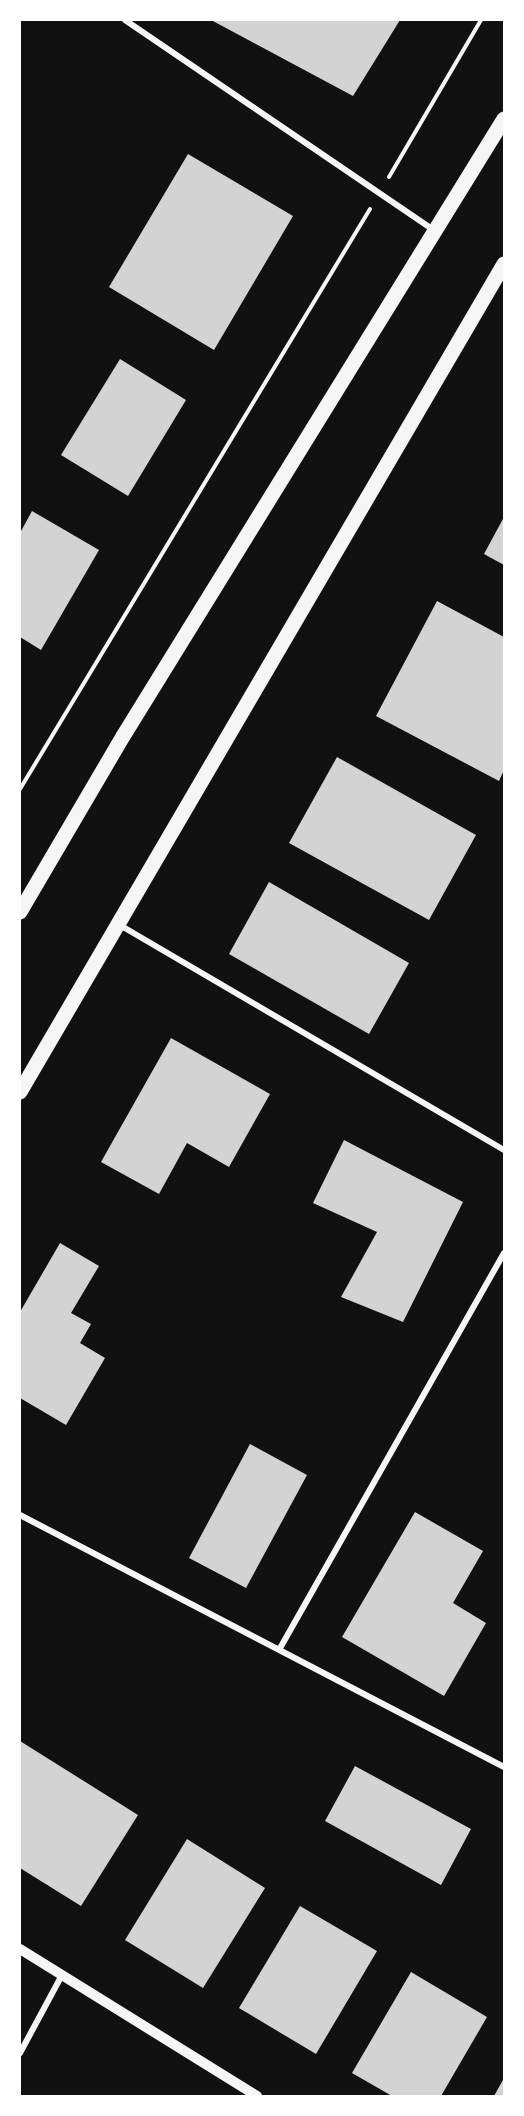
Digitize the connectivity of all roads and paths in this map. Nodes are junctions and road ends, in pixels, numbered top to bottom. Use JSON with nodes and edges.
{"nodes":[{"id":1,"x":125,"y":20,"type":"edge"},
{"id":2,"x":481,"y":20,"type":"edge"},
{"id":3,"x":504,"y":119,"type":"edge"},
{"id":4,"x":379,"y":193,"type":"junction"},
{"id":5,"x":436,"y":231,"type":"junction"},
{"id":6,"x":502,"y":273,"type":"edge"},
{"id":7,"x":20,"y":789,"type":"edge"},
{"id":8,"x":20,"y":912,"type":"edge"},
{"id":9,"x":118,"y":924,"type":"junction"},
{"id":10,"x":20,"y":1092,"type":"edge"},
{"id":11,"x":504,"y":1150,"type":"edge"},
{"id":12,"x":504,"y":1253,"type":"edge"},
{"id":13,"x":20,"y":1515,"type":"edge"},
{"id":14,"x":279,"y":1650,"type":"junction"},
{"id":15,"x":504,"y":1767,"type":"edge"},
{"id":16,"x":20,"y":1949,"type":"edge"},
{"id":17,"x":62,"y":1975,"type":"junction"},
{"id":18,"x":20,"y":2052,"type":"edge"},
{"id":19,"x":258,"y":2097,"type":"edge"}],
"edges":[{"from":1,"to":4,"type":"street"},
{"from":2,"to":4,"type":"path"},
{"from":3,"to":5,"type":"main road"},
{"from":4,"to":5,"type":"street"},
{"from":4,"to":7,"type":"path"},
{"from":5,"to":8,"type":"main road"},
{"from":6,"to":9,"type":"main road"},
{"from":9,"to":10,"type":"main road"},
{"from":9,"to":11,"type":"street"},
{"from":12,"to":14,"type":"street"},
{"from":13,"to":14,"type":"street"},
{"from":14,"to":15,"type":"street"},
{"from":16,"to":17,"type":"street"},
{"from":17,"to":18,"type":"street"},
{"from":17,"to":19,"type":"street"}]}
